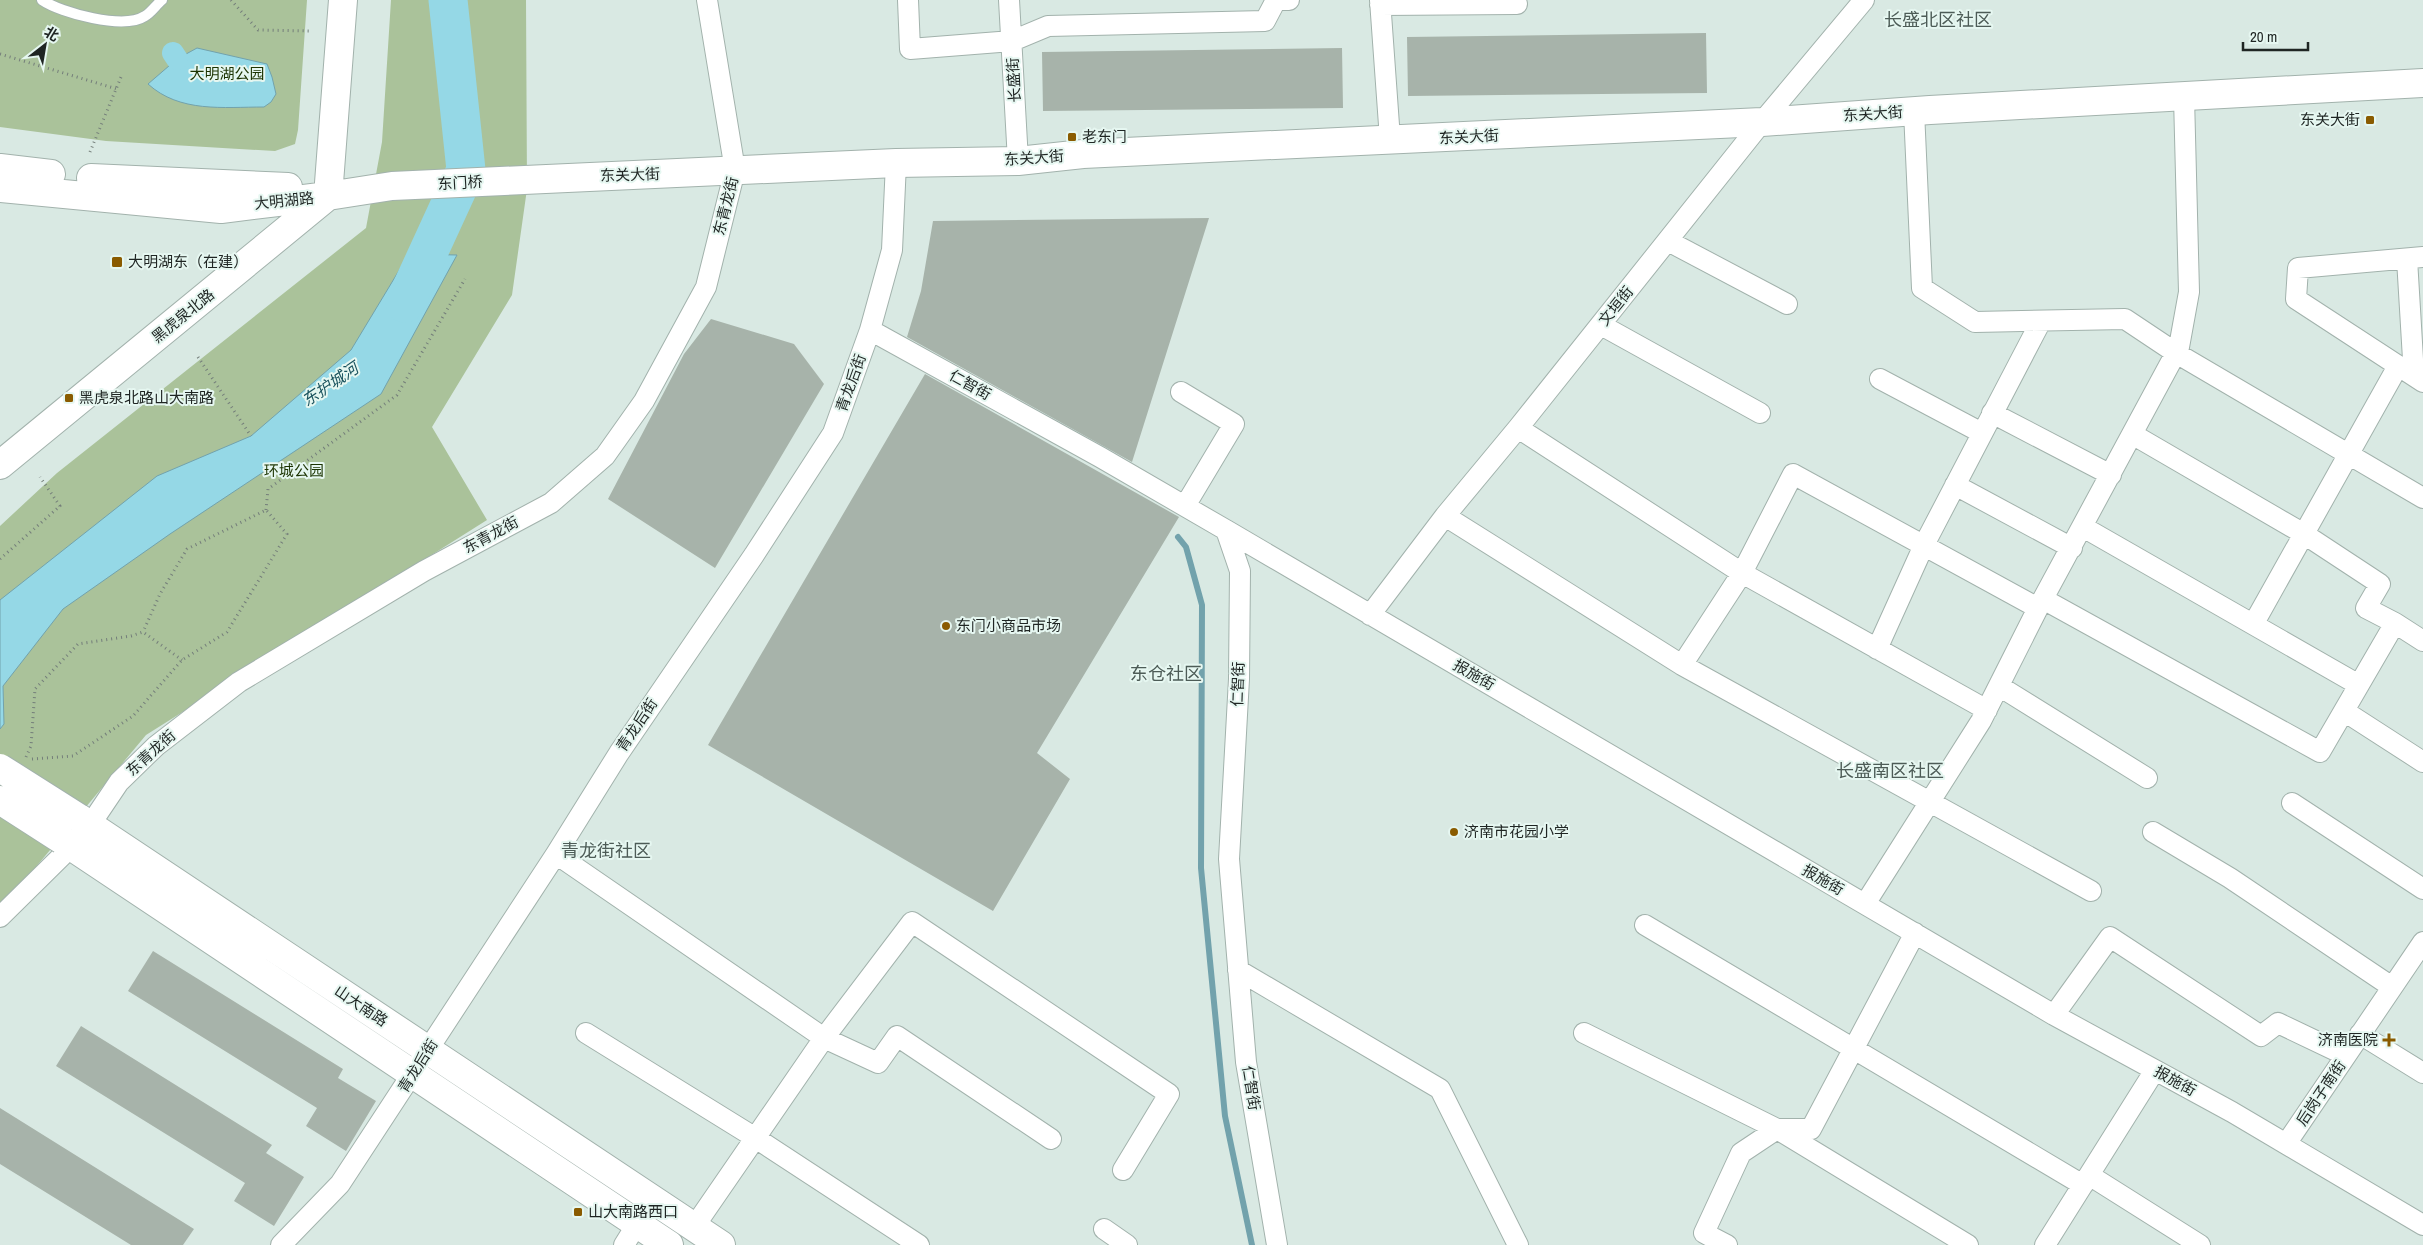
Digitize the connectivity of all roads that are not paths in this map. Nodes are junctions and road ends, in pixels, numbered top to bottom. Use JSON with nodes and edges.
{"nodes":[{"id":1,"x":42,"y":0,"type":"edge"},
{"id":2,"x":162,"y":0,"type":"edge"},
{"id":3,"x":343,"y":0,"type":"edge"},
{"id":4,"x":707,"y":0,"type":"edge"},
{"id":5,"x":908,"y":0,"type":"edge"},
{"id":6,"x":1009,"y":0,"type":"edge"},
{"id":7,"x":1289,"y":0,"type":"edge"},
{"id":8,"x":1864,"y":0,"type":"edge"},
{"id":9,"x":1380,"y":3,"type":"edge"},
{"id":10,"x":1517,"y":4,"type":"dead end"},
{"id":11,"x":1012,"y":42,"type":"junction"},
{"id":12,"x":2423,"y":83,"type":"edge"},
{"id":13,"x":2184,"y":97,"type":"junction"},
{"id":14,"x":1914,"y":111,"type":"junction"},
{"id":15,"x":1762,"y":122,"type":"junction"},
{"id":16,"x":1390,"y":140,"type":"junction"},
{"id":17,"x":1018,"y":160,"type":"junction"},
{"id":18,"x":896,"y":163,"type":"junction"},
{"id":19,"x":0,"y":168,"type":"edge"},
{"id":20,"x":735,"y":170,"type":"junction"},
{"id":21,"x":514,"y":180,"type":"joint"},
{"id":22,"x":0,"y":188,"type":"edge"},
{"id":23,"x":328,"y":196,"type":"junction"},
{"id":24,"x":1668,"y":241,"type":"junction"},
{"id":25,"x":2415,"y":258,"type":"edge"},
{"id":26,"x":1787,"y":304,"type":"dead end"},
{"id":27,"x":2041,"y":321,"type":"junction"},
{"id":28,"x":1601,"y":325,"type":"junction"},
{"id":29,"x":870,"y":330,"type":"junction"},
{"id":30,"x":2176,"y":353,"type":"junction"},
{"id":31,"x":2412,"y":374,"type":"edge"},
{"id":32,"x":1880,"y":379,"type":"dead end"},
{"id":33,"x":1181,"y":392,"type":"dead end"},
{"id":34,"x":1760,"y":413,"type":"dead end"},
{"id":35,"x":1992,"y":414,"type":"junction"},
{"id":36,"x":1518,"y":428,"type":"junction"},
{"id":37,"x":1982,"y":433,"type":"junction"},
{"id":38,"x":2132,"y":434,"type":"junction"},
{"id":39,"x":0,"y":465,"type":"edge"},
{"id":40,"x":2110,"y":475,"type":"junction"},
{"id":41,"x":1955,"y":485,"type":"junction"},
{"id":42,"x":2423,"y":498,"type":"edge"},
{"id":43,"x":1185,"y":506,"type":"junction"},
{"id":44,"x":1445,"y":516,"type":"junction"},
{"id":45,"x":2083,"y":527,"type":"junction"},
{"id":46,"x":1226,"y":530,"type":"junction"},
{"id":47,"x":2304,"y":534,"type":"junction"},
{"id":48,"x":1924,"y":545,"type":"junction"},
{"id":49,"x":2072,"y":548,"type":"junction"},
{"id":50,"x":1742,"y":573,"type":"junction"},
{"id":51,"x":2041,"y":604,"type":"junction"},
{"id":52,"x":1370,"y":615,"type":"junction"},
{"id":53,"x":2254,"y":623,"type":"junction"},
{"id":54,"x":2395,"y":623,"type":"junction"},
{"id":55,"x":2423,"y":641,"type":"edge"},
{"id":56,"x":1877,"y":649,"type":"junction"},
{"id":57,"x":1682,"y":665,"type":"junction"},
{"id":58,"x":2359,"y":685,"type":"junction"},
{"id":59,"x":1999,"y":686,"type":"junction"},
{"id":60,"x":1987,"y":710,"type":"junction"},
{"id":61,"x":2344,"y":711,"type":"junction"},
{"id":62,"x":2423,"y":762,"type":"edge"},
{"id":63,"x":0,"y":768,"type":"edge"},
{"id":64,"x":2147,"y":778,"type":"dead end"},
{"id":65,"x":0,"y":800,"type":"edge"},
{"id":66,"x":1930,"y":801,"type":"junction"},
{"id":67,"x":2292,"y":803,"type":"dead end"},
{"id":68,"x":85,"y":822,"type":"junction"},
{"id":69,"x":2153,"y":832,"type":"dead end"},
{"id":70,"x":66,"y":844,"type":"junction"},
{"id":71,"x":556,"y":854,"type":"junction"},
{"id":72,"x":2423,"y":889,"type":"edge"},
{"id":73,"x":2091,"y":891,"type":"dead end"},
{"id":74,"x":1865,"y":904,"type":"junction"},
{"id":75,"x":0,"y":917,"type":"edge"},
{"id":76,"x":1645,"y":925,"type":"dead end"},
{"id":77,"x":1914,"y":933,"type":"junction"},
{"id":78,"x":2422,"y":947,"type":"edge"},
{"id":79,"x":1238,"y":970,"type":"junction"},
{"id":80,"x":2392,"y":986,"type":"junction"},
{"id":81,"x":2054,"y":1015,"type":"junction"},
{"id":82,"x":586,"y":1033,"type":"dead end"},
{"id":83,"x":1584,"y":1033,"type":"dead end"},
{"id":84,"x":2360,"y":1034,"type":"junction"},
{"id":85,"x":824,"y":1038,"type":"junction"},
{"id":86,"x":1854,"y":1049,"type":"junction"},
{"id":87,"x":427,"y":1050,"type":"junction"},
{"id":88,"x":2345,"y":1055,"type":"junction"},
{"id":89,"x":2155,"y":1070,"type":"junction"},
{"id":90,"x":2423,"y":1072,"type":"edge"},
{"id":91,"x":414,"y":1073,"type":"junction"},
{"id":92,"x":1777,"y":1128,"type":"junction"},
{"id":93,"x":754,"y":1137,"type":"junction"},
{"id":94,"x":1051,"y":1139,"type":"dead end"},
{"id":95,"x":2286,"y":1144,"type":"junction"},
{"id":96,"x":1122,"y":1170,"type":"dead end"},
{"id":97,"x":2086,"y":1180,"type":"junction"},
{"id":98,"x":2423,"y":1225,"type":"edge"},
{"id":99,"x":694,"y":1227,"type":"junction"},
{"id":100,"x":1104,"y":1229,"type":"dead end"},
{"id":101,"x":630,"y":1234,"type":"edge"},
{"id":102,"x":281,"y":1245,"type":"edge"},
{"id":103,"x":669,"y":1245,"type":"edge"},
{"id":104,"x":721,"y":1245,"type":"edge"},
{"id":105,"x":919,"y":1245,"type":"edge"},
{"id":106,"x":1127,"y":1245,"type":"edge"},
{"id":107,"x":1277,"y":1245,"type":"edge"},
{"id":108,"x":1518,"y":1245,"type":"edge"},
{"id":109,"x":1727,"y":1245,"type":"edge"},
{"id":110,"x":1968,"y":1245,"type":"edge"},
{"id":111,"x":2045,"y":1245,"type":"edge"},
{"id":112,"x":2200,"y":1245,"type":"edge"}],
"edges":[{"from":1,"to":2,"type":"lane"},
{"from":3,"to":23,"type":"main road"},
{"from":4,"to":20,"type":"street","name":"东青龙街"},
{"from":5,"to":11,"type":"street"},
{"from":6,"to":11,"type":"street","name":"长盛街"},
{"from":7,"to":11,"type":"street"},
{"from":8,"to":15,"type":"street","name":"文垣街"},
{"from":9,"to":10,"type":"street"},
{"from":9,"to":16,"type":"street"},
{"from":11,"to":17,"type":"street","name":"长盛街"},
{"from":12,"to":13,"type":"main road","name":"东关大街"},
{"from":13,"to":14,"type":"main road","name":"东关大街"},
{"from":13,"to":30,"type":"street"},
{"from":14,"to":15,"type":"main road","name":"东关大街"},
{"from":14,"to":27,"type":"street"},
{"from":15,"to":16,"type":"main road","name":"东关大街"},
{"from":15,"to":24,"type":"street","name":"文垣街"},
{"from":16,"to":17,"type":"main road","name":"东关大街"},
{"from":17,"to":18,"type":"main road","name":"东关大街"},
{"from":18,"to":20,"type":"main road","name":"东关大街"},
{"from":18,"to":29,"type":"street","name":"青龙后街"},
{"from":19,"to":23,"type":"main road","name":"大明湖路"},
{"from":20,"to":21,"type":"main road","name":"东关大街"},
{"from":20,"to":68,"type":"street","name":"东青龙街"},
{"from":21,"to":23,"type":"main road","name":"东门桥"},
{"from":22,"to":23,"type":"main road","name":"大明湖路"},
{"from":23,"to":39,"type":"main road","name":"黑虎泉北路"},
{"from":24,"to":26,"type":"street"},
{"from":24,"to":28,"type":"street","name":"文垣街"},
{"from":25,"to":31,"type":"street"},
{"from":25,"to":31,"type":"street"},
{"from":27,"to":30,"type":"street"},
{"from":27,"to":35,"type":"street"},
{"from":28,"to":34,"type":"street"},
{"from":28,"to":36,"type":"street","name":"文垣街"},
{"from":29,"to":43,"type":"street","name":"仁智街"},
{"from":29,"to":71,"type":"street","name":"青龙后街"},
{"from":30,"to":38,"type":"street"},
{"from":30,"to":42,"type":"street"},
{"from":31,"to":47,"type":"street"},
{"from":32,"to":37,"type":"street"},
{"from":33,"to":43,"type":"street"},
{"from":35,"to":37,"type":"street"},
{"from":35,"to":40,"type":"street"},
{"from":36,"to":44,"type":"street","name":"文垣街"},
{"from":36,"to":50,"type":"street"},
{"from":37,"to":41,"type":"street"},
{"from":38,"to":40,"type":"street"},
{"from":38,"to":47,"type":"street"},
{"from":40,"to":45,"type":"street"},
{"from":41,"to":48,"type":"street"},
{"from":41,"to":49,"type":"street"},
{"from":43,"to":46,"type":"street","name":"仁智街"},
{"from":44,"to":52,"type":"street","name":"文垣街"},
{"from":44,"to":57,"type":"street"},
{"from":45,"to":49,"type":"street"},
{"from":45,"to":53,"type":"street"},
{"from":46,"to":52,"type":"street","name":"报施街"},
{"from":46,"to":79,"type":"street","name":"仁智街"},
{"from":47,"to":53,"type":"street"},
{"from":47,"to":54,"type":"street"},
{"from":48,"to":50,"type":"street"},
{"from":48,"to":51,"type":"street"},
{"from":48,"to":56,"type":"street"},
{"from":49,"to":51,"type":"street"},
{"from":50,"to":56,"type":"street"},
{"from":50,"to":57,"type":"street"},
{"from":51,"to":59,"type":"street"},
{"from":51,"to":61,"type":"street"},
{"from":52,"to":74,"type":"street","name":"报施街"},
{"from":53,"to":58,"type":"street"},
{"from":54,"to":55,"type":"street"},
{"from":54,"to":58,"type":"street"},
{"from":56,"to":60,"type":"street"},
{"from":57,"to":66,"type":"street"},
{"from":58,"to":61,"type":"street"},
{"from":59,"to":60,"type":"street"},
{"from":59,"to":64,"type":"street"},
{"from":60,"to":66,"type":"street"},
{"from":61,"to":62,"type":"street"},
{"from":63,"to":68,"type":"main road","name":"山大南路","bridge":true},
{"from":65,"to":70,"type":"main road","name":"山大南路","bridge":true},
{"from":66,"to":73,"type":"street"},
{"from":66,"to":74,"type":"street"},
{"from":67,"to":72,"type":"street"},
{"from":68,"to":70,"type":"street","name":"东青龙街"},
{"from":68,"to":87,"type":"main road","name":"山大南路"},
{"from":69,"to":80,"type":"street"},
{"from":70,"to":75,"type":"street","name":"东青龙街"},
{"from":70,"to":91,"type":"main road","name":"山大南路"},
{"from":71,"to":85,"type":"street"},
{"from":71,"to":87,"type":"street","name":"青龙后街"},
{"from":74,"to":77,"type":"street","name":"报施街"},
{"from":76,"to":86,"type":"street"},
{"from":77,"to":81,"type":"street","name":"报施街"},
{"from":77,"to":86,"type":"street"},
{"from":78,"to":80,"type":"street","name":"后岗子南街"},
{"from":79,"to":107,"type":"street","name":"仁智街"},
{"from":79,"to":108,"type":"street"},
{"from":80,"to":84,"type":"street","name":"后岗子南街"},
{"from":81,"to":88,"type":"street"},
{"from":81,"to":89,"type":"street","name":"报施街"},
{"from":82,"to":93,"type":"street"},
{"from":83,"to":92,"type":"street"},
{"from":84,"to":88,"type":"street","name":"后岗子南街"},
{"from":84,"to":90,"type":"street"},
{"from":85,"to":93,"type":"street"},
{"from":85,"to":94,"type":"street"},
{"from":85,"to":96,"type":"street"},
{"from":86,"to":92,"type":"street"},
{"from":86,"to":97,"type":"street"},
{"from":87,"to":91,"type":"street","name":"青龙后街"},
{"from":87,"to":99,"type":"main road","name":"山大南路"},
{"from":88,"to":95,"type":"street","name":"后岗子南街"},
{"from":89,"to":95,"type":"street","name":"报施街"},
{"from":89,"to":97,"type":"street"},
{"from":91,"to":101,"type":"main road","name":"山大南路"},
{"from":91,"to":102,"type":"street","name":"青龙后街"},
{"from":92,"to":109,"type":"street"},
{"from":92,"to":110,"type":"street"},
{"from":93,"to":99,"type":"street"},
{"from":93,"to":105,"type":"street"},
{"from":95,"to":98,"type":"street","name":"报施街"},
{"from":97,"to":111,"type":"street"},
{"from":97,"to":112,"type":"street"},
{"from":99,"to":104,"type":"main road","name":"山大南路"},
{"from":100,"to":106,"type":"street"},
{"from":101,"to":103,"type":"main road","name":"山大南路"}]}
